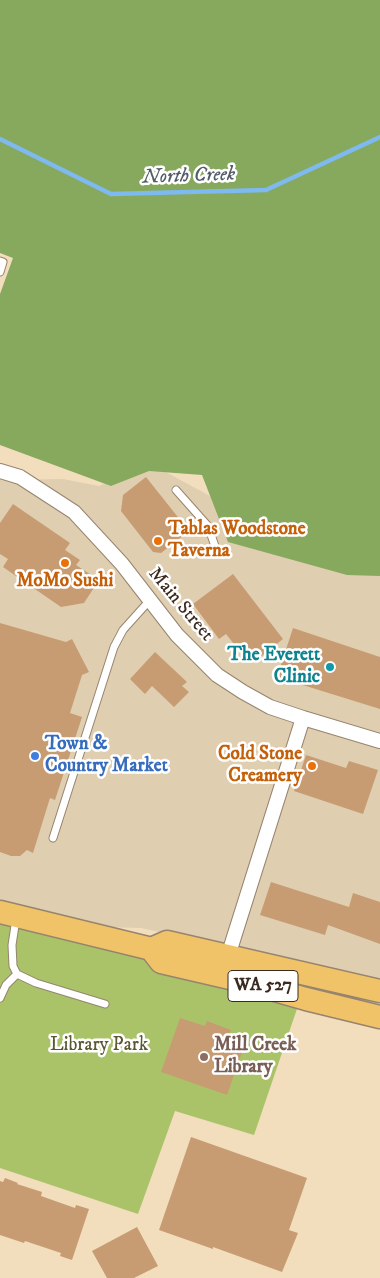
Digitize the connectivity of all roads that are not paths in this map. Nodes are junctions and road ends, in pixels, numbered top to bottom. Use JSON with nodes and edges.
{"nodes":[{"id":1,"x":0,"y":261,"type":"edge"},
{"id":2,"x":0,"y":272,"type":"edge"},
{"id":3,"x":0,"y":471,"type":"edge"},
{"id":4,"x":176,"y":490,"type":"dead end"},
{"id":5,"x":217,"y":552,"type":"dead end"},
{"id":6,"x":150,"y":600,"type":"junction"},
{"id":7,"x":303,"y":718,"type":"junction"},
{"id":8,"x":380,"y":741,"type":"edge"},
{"id":9,"x":53,"y":838,"type":"dead end"},
{"id":10,"x":8,"y":914,"type":"edge"},
{"id":11,"x":151,"y":949,"type":"junction"},
{"id":12,"x":228,"y":956,"type":"junction"},
{"id":13,"x":17,"y":974,"type":"junction"},
{"id":14,"x":380,"y":991,"type":"edge"},
{"id":15,"x":0,"y":998,"type":"edge"},
{"id":16,"x":105,"y":1004,"type":"dead end"},
{"id":17,"x":380,"y":1017,"type":"edge"}],
"edges":[{"from":1,"to":2,"type":"lane"},
{"from":3,"to":6,"type":"street","name":"Main Street"},
{"from":4,"to":5,"type":"lane"},
{"from":6,"to":7,"type":"street","name":"Main Street"},
{"from":6,"to":9,"type":"lane"},
{"from":7,"to":8,"type":"street","name":"Main Street"},
{"from":7,"to":12,"type":"street"},
{"from":10,"to":11,"type":"main road","number":"WA 527"},
{"from":10,"to":13,"type":"lane"},
{"from":11,"to":12,"type":"main road","number":"WA 527"},
{"from":11,"to":17,"type":"main road","number":"WA 527"},
{"from":12,"to":14,"type":"main road","number":"WA 527"},
{"from":13,"to":15,"type":"lane"},
{"from":13,"to":16,"type":"lane"}]}
